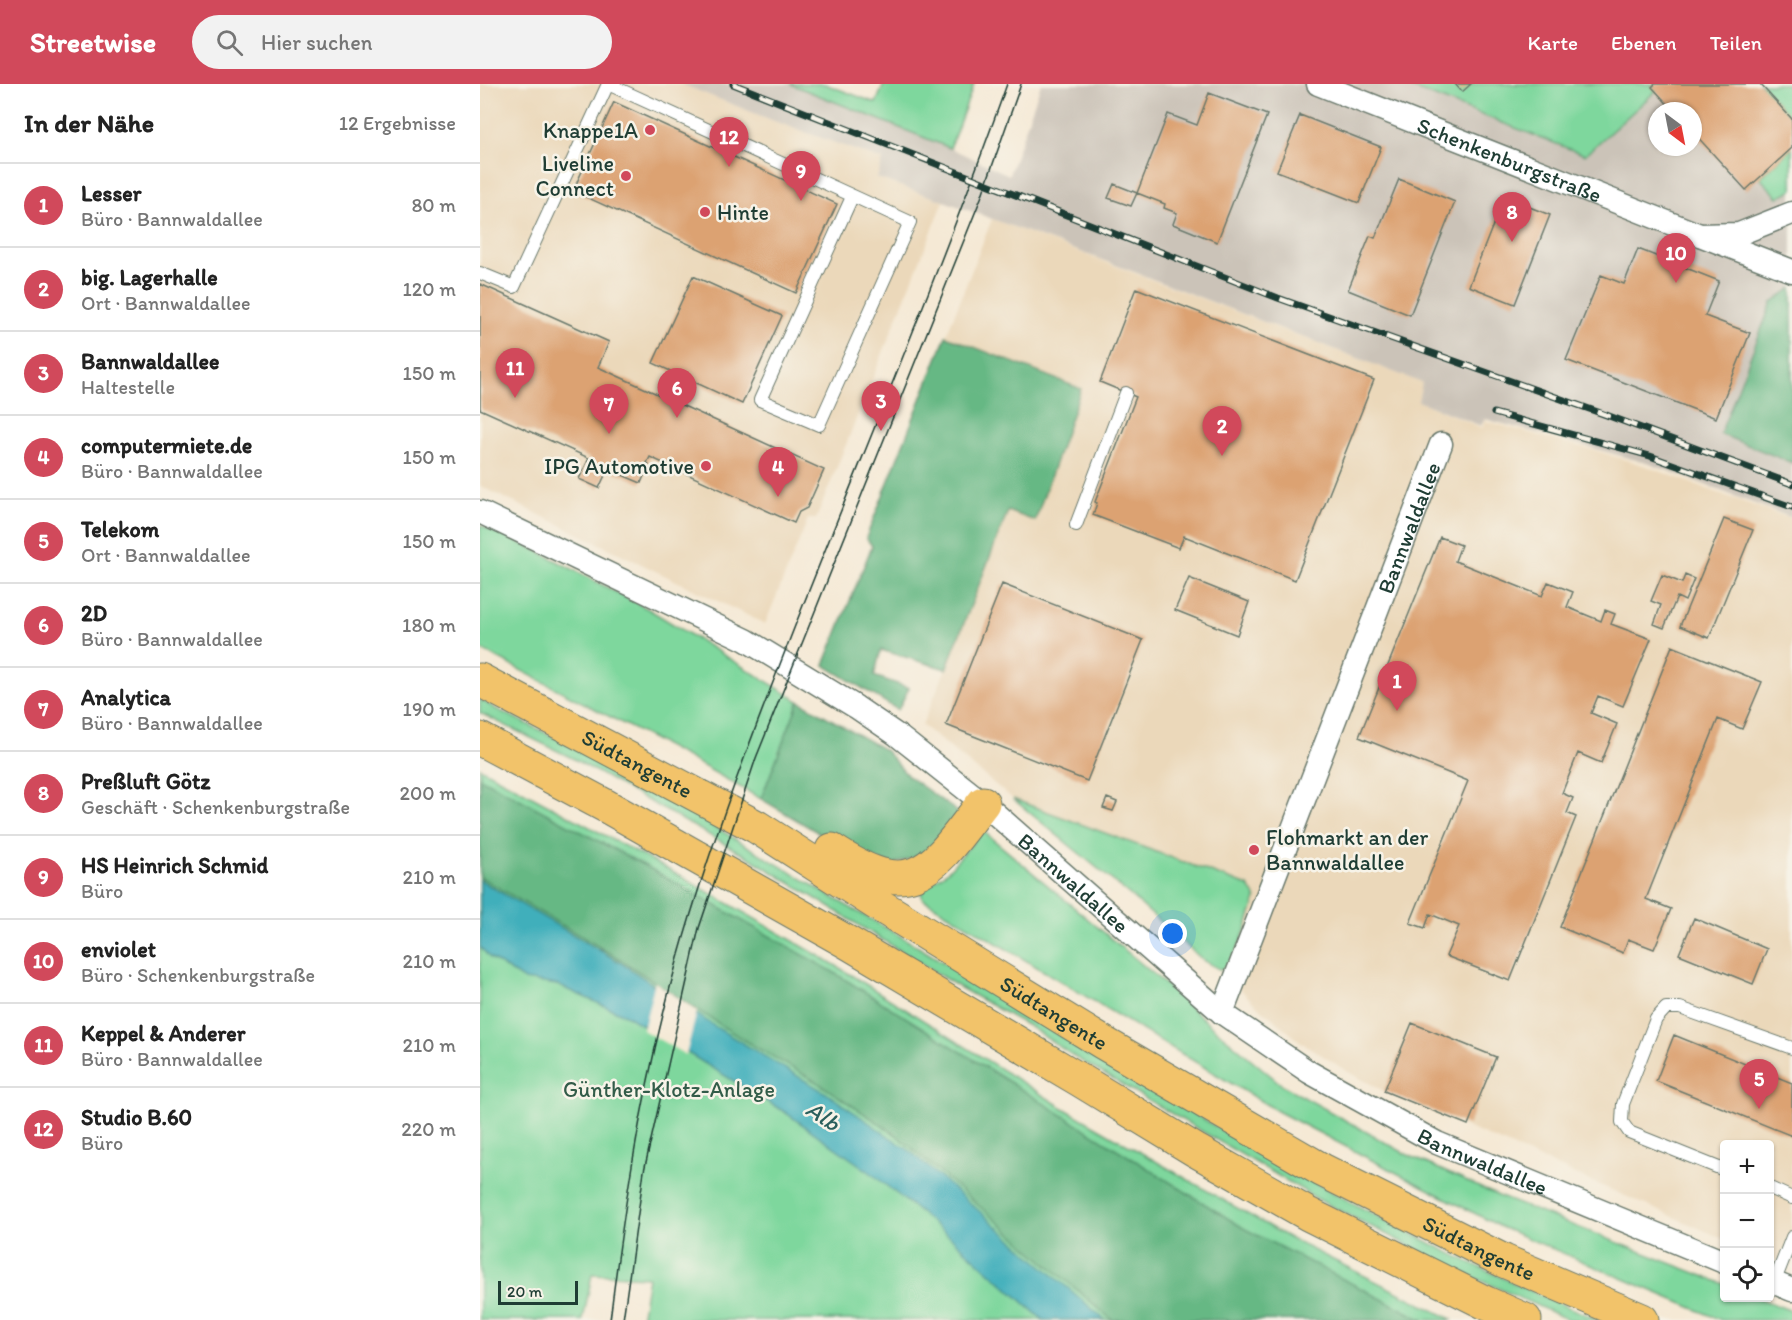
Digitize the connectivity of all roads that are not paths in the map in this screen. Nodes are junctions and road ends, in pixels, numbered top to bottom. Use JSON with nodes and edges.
{"nodes":[{"id":1,"x":1318,"y":84,"type":"edge"},
{"id":2,"x":852,"y":197,"type":"junction"},
{"id":3,"x":1792,"y":213,"type":"edge"},
{"id":4,"x":1700,"y":235,"type":"junction"},
{"id":5,"x":1792,"y":271,"type":"edge"},
{"id":6,"x":480,"y":273,"type":"edge"},
{"id":7,"x":1126,"y":393,"type":"dead end"},
{"id":8,"x":1441,"y":444,"type":"dead end"},
{"id":9,"x":480,"y":512,"type":"edge"},
{"id":10,"x":1076,"y":525,"type":"dead end"},
{"id":11,"x":480,"y":680,"type":"edge"},
{"id":12,"x":480,"y":740,"type":"edge"},
{"id":13,"x":983,"y":803,"type":"junction"},
{"id":14,"x":757,"y":827,"type":"junction"},
{"id":15,"x":1222,"y":1013,"type":"junction"},
{"id":16,"x":1792,"y":1048,"type":"edge"},
{"id":17,"x":1720,"y":1168,"type":"edge"},
{"id":18,"x":1774,"y":1190,"type":"edge"},
{"id":19,"x":1792,"y":1197,"type":"edge"},
{"id":20,"x":1792,"y":1237,"type":"edge"},
{"id":21,"x":1720,"y":1260,"type":"edge"},
{"id":22,"x":1779,"y":1285,"type":"edge"},
{"id":23,"x":1525,"y":1320,"type":"edge"},
{"id":24,"x":1642,"y":1320,"type":"edge"}],
"edges":[{"from":1,"to":4,"type":"street","name":"Schenkenburgstraße"},
{"from":2,"to":2,"type":"lane"},
{"from":2,"to":6,"type":"lane"},
{"from":3,"to":4,"type":"street","name":"Schenkenburgstraße"},
{"from":4,"to":5,"type":"street","name":"Schenkenburgstraße"},
{"from":7,"to":10,"type":"lane"},
{"from":8,"to":15,"type":"street","name":"Bannwaldallee"},
{"from":9,"to":13,"type":"street","name":"Bannwaldallee"},
{"from":11,"to":14,"type":"highway","name":"Südtangente"},
{"from":12,"to":23,"type":"highway","name":"Südtangente"},
{"from":13,"to":14,"type":"highway"},
{"from":13,"to":15,"type":"street","name":"Bannwaldallee"},
{"from":14,"to":24,"type":"highway","name":"Südtangente"},
{"from":15,"to":21,"type":"street","name":"Bannwaldallee"},
{"from":16,"to":17,"type":"lane"},
{"from":18,"to":19,"type":"lane"},
{"from":20,"to":22,"type":"lane"}]}
